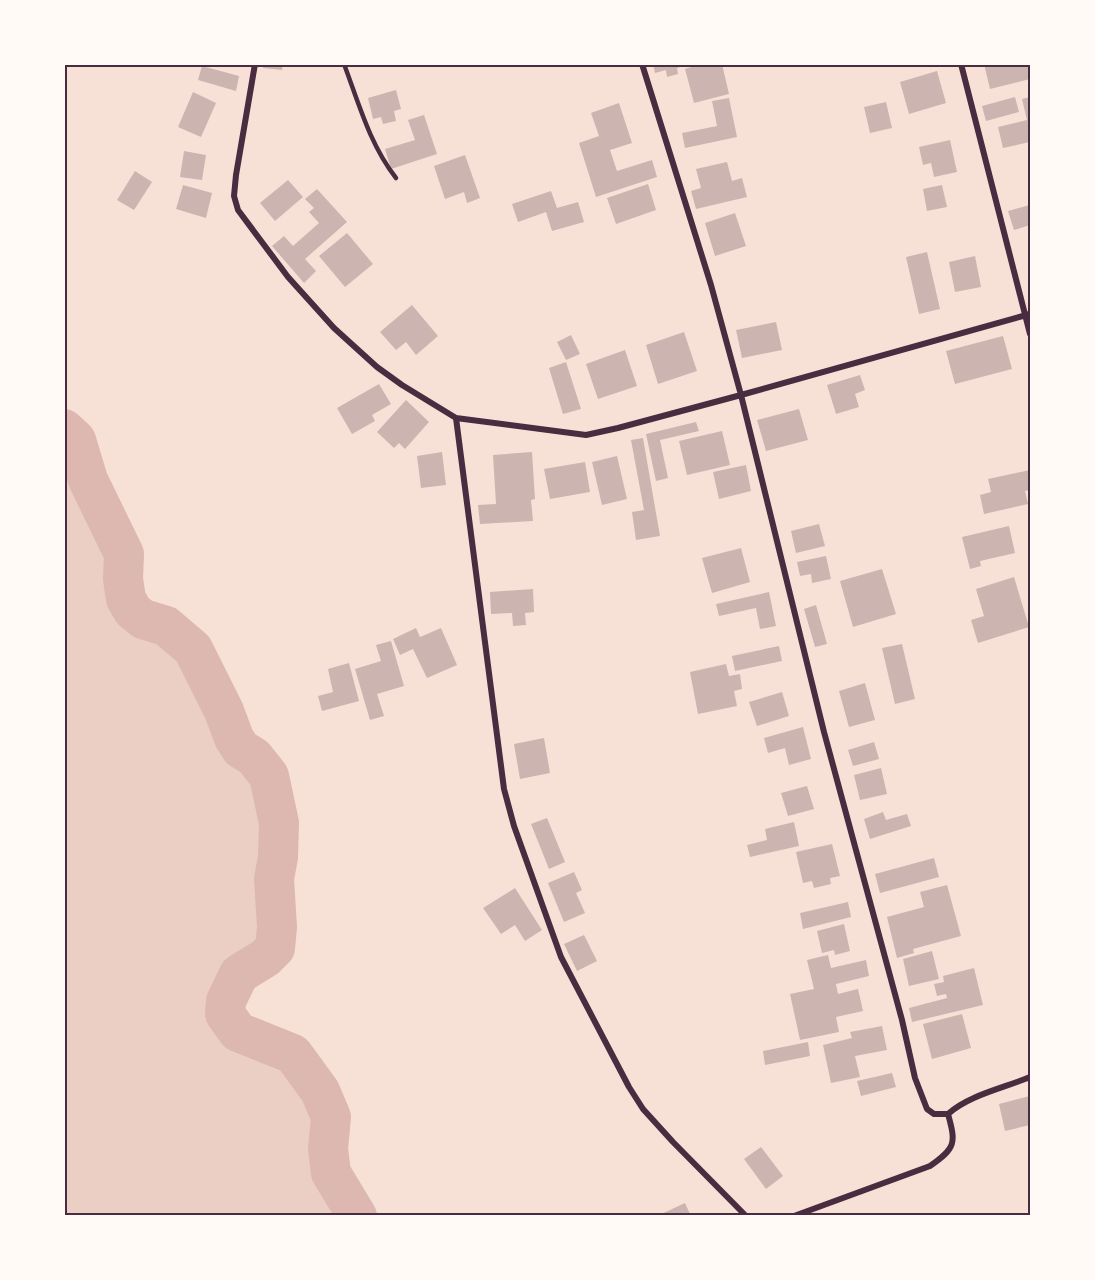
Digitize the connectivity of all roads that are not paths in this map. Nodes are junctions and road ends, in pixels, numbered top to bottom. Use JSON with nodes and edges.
{"nodes":[{"id":1,"x":255,"y":64,"type":"edge"},
{"id":2,"x":344,"y":64,"type":"edge"},
{"id":3,"x":642,"y":64,"type":"edge"},
{"id":4,"x":960,"y":64,"type":"edge"},
{"id":5,"x":396,"y":178,"type":"dead end"},
{"id":6,"x":1028,"y":315,"type":"edge"},
{"id":7,"x":1030,"y":334,"type":"edge"},
{"id":8,"x":741,"y":395,"type":"junction"},
{"id":9,"x":456,"y":418,"type":"junction"},
{"id":10,"x":1030,"y":1077,"type":"edge"},
{"id":11,"x":948,"y":1114,"type":"junction"},
{"id":12,"x":746,"y":1215,"type":"edge"},
{"id":13,"x":794,"y":1215,"type":"edge"}],
"edges":[{"from":1,"to":9,"type":"street"},
{"from":2,"to":5,"type":"lane"},
{"from":3,"to":8,"type":"street"},
{"from":4,"to":6,"type":"street"},
{"from":6,"to":7,"type":"street"},
{"from":6,"to":8,"type":"street"},
{"from":8,"to":9,"type":"street"},
{"from":8,"to":11,"type":"street"},
{"from":9,"to":12,"type":"street"},
{"from":10,"to":11,"type":"street"},
{"from":11,"to":13,"type":"street"}]}
